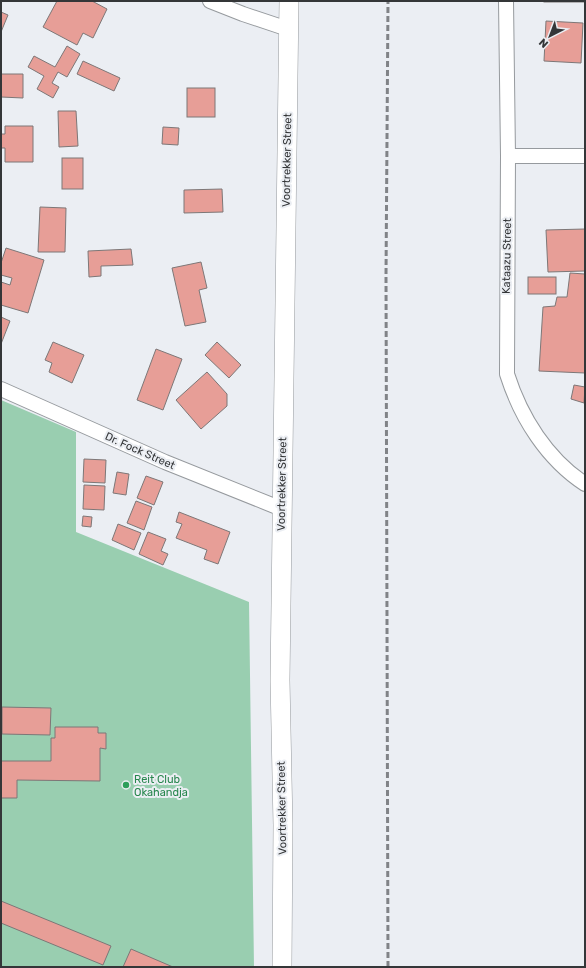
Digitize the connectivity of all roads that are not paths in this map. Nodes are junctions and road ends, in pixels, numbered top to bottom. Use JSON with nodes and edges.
{"nodes":[{"id":1,"x":210,"y":1,"type":"edge"},
{"id":2,"x":289,"y":1,"type":"edge"},
{"id":3,"x":506,"y":1,"type":"edge"},
{"id":4,"x":288,"y":29,"type":"junction"},
{"id":5,"x":508,"y":156,"type":"junction"},
{"id":6,"x":585,"y":156,"type":"edge"},
{"id":7,"x":1,"y":389,"type":"edge"},
{"id":8,"x":585,"y":484,"type":"edge"},
{"id":9,"x":282,"y":509,"type":"junction"},
{"id":10,"x":282,"y":967,"type":"edge"}],
"edges":[{"from":1,"to":4,"type":"street"},
{"from":2,"to":4,"type":"main road","name":"Voortrekker Street"},
{"from":3,"to":5,"type":"street","name":"Kataazu Street"},
{"from":4,"to":9,"type":"main road","name":"Voortrekker Street"},
{"from":5,"to":6,"type":"street"},
{"from":5,"to":8,"type":"street","name":"Kataazu Street"},
{"from":7,"to":9,"type":"street","name":"Dr. Fock Street"},
{"from":9,"to":10,"type":"main road","name":"Voortrekker Street"}]}
